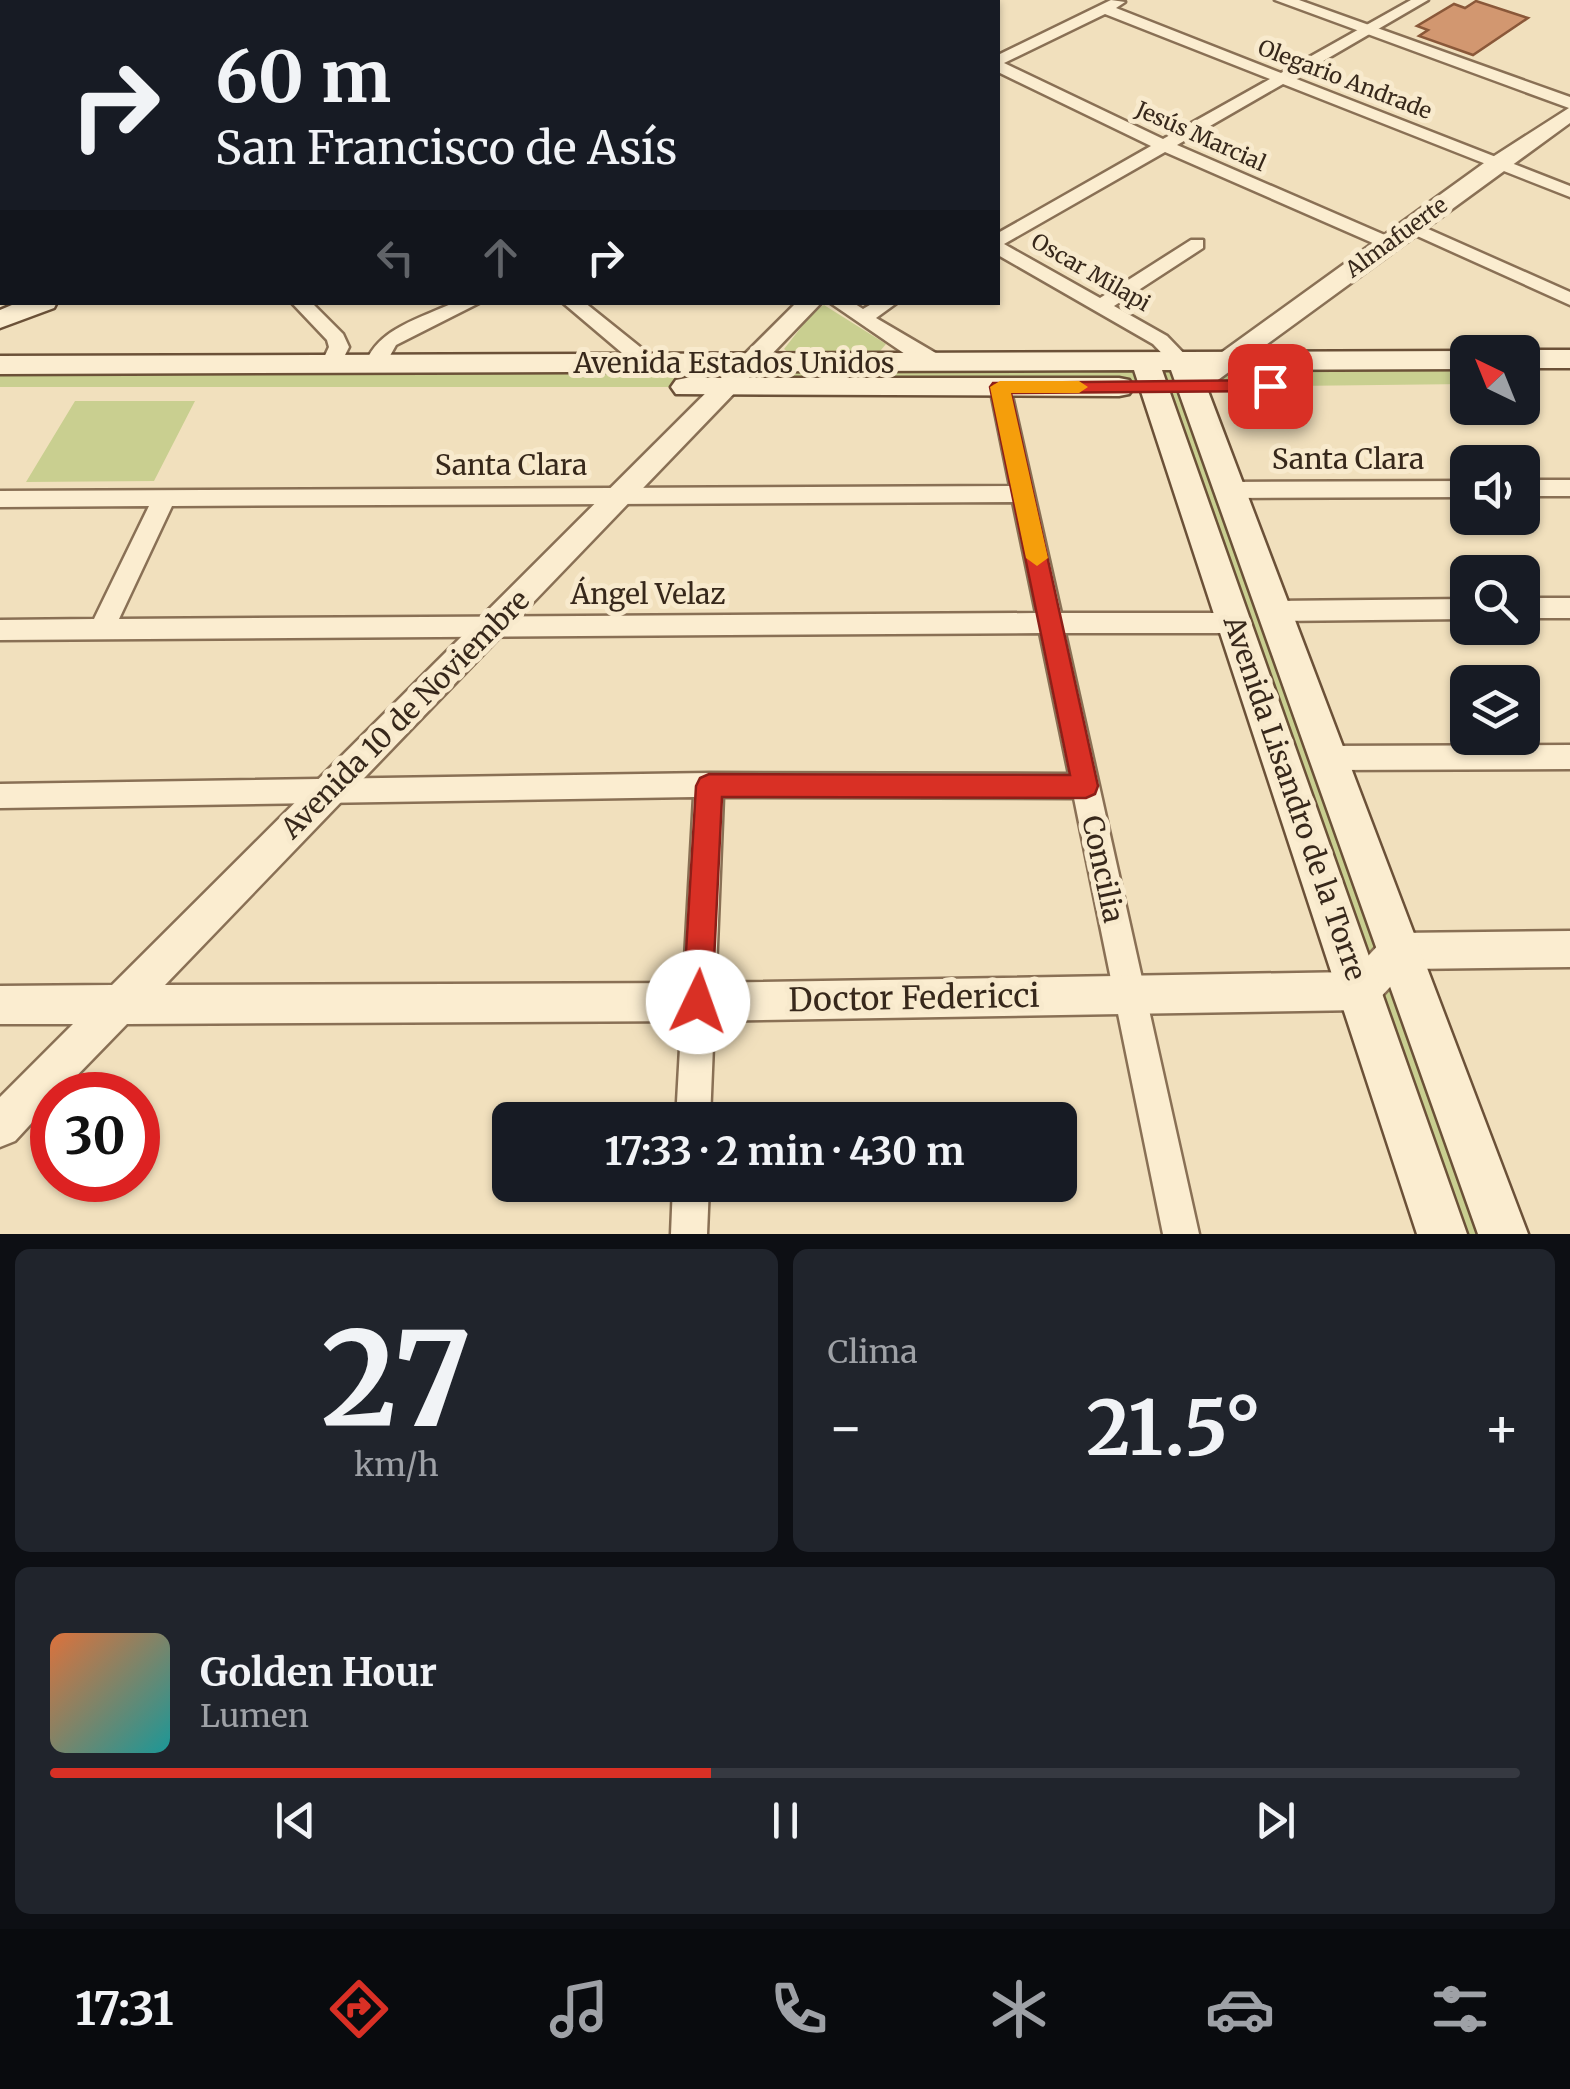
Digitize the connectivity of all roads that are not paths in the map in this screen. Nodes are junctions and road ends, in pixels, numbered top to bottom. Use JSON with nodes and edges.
{"nodes":[{"id":1,"x":1122,"y":0,"type":"edge"},
{"id":2,"x":1283,"y":0,"type":"edge"},
{"id":3,"x":1422,"y":0,"type":"edge"},
{"id":4,"x":1104,"y":9,"type":"junction"},
{"id":5,"x":1368,"y":31,"type":"junction"},
{"id":6,"x":1000,"y":62,"type":"edge"},
{"id":7,"x":1000,"y":64,"type":"edge"},
{"id":8,"x":1281,"y":79,"type":"junction"},
{"id":9,"x":1570,"y":104,"type":"edge"},
{"id":10,"x":1570,"y":114,"type":"edge"},
{"id":11,"x":1164,"y":146,"type":"junction"},
{"id":12,"x":1498,"y":162,"type":"junction"},
{"id":13,"x":1570,"y":192,"type":"edge"},
{"id":14,"x":1410,"y":226,"type":"junction"},
{"id":15,"x":1000,"y":239,"type":"edge"},
{"id":16,"x":1388,"y":242,"type":"junction"},
{"id":17,"x":1197,"y":244,"type":"dead end"},
{"id":18,"x":1000,"y":249,"type":"edge"},
{"id":19,"x":1570,"y":299,"type":"edge"},
{"id":20,"x":37,"y":305,"type":"edge"},
{"id":21,"x":303,"y":305,"type":"edge"},
{"id":22,"x":466,"y":305,"type":"edge"},
{"id":23,"x":575,"y":305,"type":"edge"},
{"id":24,"x":808,"y":305,"type":"edge"},
{"id":25,"x":842,"y":305,"type":"edge"},
{"id":26,"x":884,"y":305,"type":"edge"},
{"id":27,"x":1100,"y":306,"type":"junction"},
{"id":28,"x":861,"y":319,"type":"junction"},
{"id":29,"x":0,"y":320,"type":"edge"},
{"id":30,"x":1540,"y":359,"type":"edge"},
{"id":31,"x":1570,"y":359,"type":"edge"},
{"id":32,"x":1450,"y":360,"type":"edge"},
{"id":33,"x":751,"y":362,"type":"junction"},
{"id":34,"x":941,"y":362,"type":"junction"},
{"id":35,"x":1224,"y":362,"type":"junction"},
{"id":36,"x":648,"y":364,"type":"junction"},
{"id":37,"x":0,"y":365,"type":"edge"},
{"id":38,"x":331,"y":366,"type":"junction"},
{"id":39,"x":375,"y":367,"type":"junction"},
{"id":40,"x":1167,"y":368,"type":"junction"},
{"id":41,"x":1450,"y":383,"type":"edge"},
{"id":42,"x":1570,"y":383,"type":"edge"},
{"id":43,"x":1540,"y":384,"type":"edge"},
{"id":44,"x":727,"y":387,"type":"junction"},
{"id":45,"x":1000,"y":387,"type":"junction"},
{"id":46,"x":0,"y":388,"type":"edge"},
{"id":47,"x":1540,"y":488,"type":"edge"},
{"id":48,"x":1570,"y":488,"type":"edge"},
{"id":49,"x":1450,"y":489,"type":"edge"},
{"id":50,"x":1229,"y":490,"type":"junction"},
{"id":51,"x":621,"y":494,"type":"junction"},
{"id":52,"x":1023,"y":494,"type":"junction"},
{"id":53,"x":164,"y":498,"type":"junction"},
{"id":54,"x":1,"y":500,"type":"edge"},
{"id":55,"x":1540,"y":608,"type":"edge"},
{"id":56,"x":1570,"y":608,"type":"edge"},
{"id":57,"x":1450,"y":609,"type":"edge"},
{"id":58,"x":1274,"y":610,"type":"junction"},
{"id":59,"x":494,"y":624,"type":"junction"},
{"id":60,"x":1236,"y":624,"type":"junction"},
{"id":61,"x":1051,"y":625,"type":"junction"},
{"id":62,"x":0,"y":630,"type":"edge"},
{"id":63,"x":102,"y":630,"type":"junction"},
{"id":64,"x":1570,"y":757,"type":"edge"},
{"id":65,"x":1327,"y":758,"type":"junction"},
{"id":66,"x":709,"y":786,"type":"junction"},
{"id":67,"x":1086,"y":786,"type":"junction"},
{"id":68,"x":330,"y":790,"type":"junction"},
{"id":69,"x":0,"y":796,"type":"edge"},
{"id":70,"x":1570,"y":949,"type":"edge"},
{"id":71,"x":1398,"y":951,"type":"junction"},
{"id":72,"x":1361,"y":991,"type":"junction"},
{"id":73,"x":1130,"y":995,"type":"junction"},
{"id":74,"x":698,"y":1002,"type":"junction"},
{"id":75,"x":0,"y":1005,"type":"edge"},
{"id":76,"x":118,"y":1006,"type":"junction"},
{"id":77,"x":694,"y":1102,"type":"edge"},
{"id":78,"x":0,"y":1126,"type":"edge"},
{"id":79,"x":690,"y":1202,"type":"edge"},
{"id":80,"x":689,"y":1234,"type":"edge"},
{"id":81,"x":1181,"y":1234,"type":"edge"},
{"id":82,"x":1442,"y":1234,"type":"edge"},
{"id":83,"x":1503,"y":1234,"type":"edge"}],
"edges":[{"from":1,"to":4,"type":"street"},
{"from":2,"to":5,"type":"street"},
{"from":3,"to":5,"type":"street"},
{"from":4,"to":6,"type":"street"},
{"from":4,"to":8,"type":"street","name":"Olegario Andrade"},
{"from":5,"to":8,"type":"street"},
{"from":5,"to":9,"type":"street"},
{"from":7,"to":11,"type":"street","name":"Jesús Marcial"},
{"from":8,"to":11,"type":"street"},
{"from":8,"to":12,"type":"street","name":"Olegario Andrade"},
{"from":10,"to":12,"type":"street","name":"Almafuerte"},
{"from":11,"to":15,"type":"street"},
{"from":11,"to":16,"type":"street","name":"Jesús Marcial"},
{"from":12,"to":13,"type":"street","name":"Olegario Andrade"},
{"from":12,"to":14,"type":"street","name":"Almafuerte"},
{"from":14,"to":16,"type":"street","name":"Almafuerte"},
{"from":14,"to":19,"type":"street"},
{"from":16,"to":35,"type":"street","name":"Almafuerte"},
{"from":17,"to":27,"type":"street"},
{"from":18,"to":27,"type":"street","name":"Oscar Milapi"},
{"from":20,"to":29,"type":"main road"},
{"from":21,"to":38,"type":"street"},
{"from":22,"to":39,"type":"street"},
{"from":23,"to":36,"type":"street"},
{"from":24,"to":33,"type":"street","name":"Avenida 10 de Noviembre"},
{"from":25,"to":28,"type":"street"},
{"from":26,"to":28,"type":"street"},
{"from":27,"to":40,"type":"street","name":"Oscar Milapi"},
{"from":28,"to":34,"type":"street"},
{"from":30,"to":31,"type":"main road"},
{"from":32,"to":35,"type":"main road","name":"Avenida Estados Unidos"},
{"from":33,"to":34,"type":"main road","name":"Avenida Estados Unidos"},
{"from":33,"to":36,"type":"main road","name":"Avenida Estados Unidos"},
{"from":33,"to":44,"type":"street","name":"Avenida 10 de Noviembre"},
{"from":34,"to":40,"type":"main road","name":"Avenida Estados Unidos"},
{"from":35,"to":40,"type":"main road","name":"Avenida Estados Unidos"},
{"from":36,"to":39,"type":"main road","name":"Avenida Estados Unidos"},
{"from":37,"to":38,"type":"main road","name":"Avenida Estados Unidos"},
{"from":38,"to":39,"type":"main road","name":"Avenida Estados Unidos"},
{"from":38,"to":39,"type":"street"},
{"from":38,"to":46,"type":"main road","name":"Avenida Estados Unidos"},
{"from":39,"to":44,"type":"main road","name":"Avenida Estados Unidos"},
{"from":40,"to":41,"type":"main road","name":"Avenida Estados Unidos"},
{"from":40,"to":45,"type":"main road","name":"Avenida Estados Unidos"},
{"from":40,"to":50,"type":"main road","name":"Avenida Lisandro de la Torre"},
{"from":40,"to":60,"type":"main road","name":"Avenida Lisandro de la Torre"},
{"from":42,"to":43,"type":"main road"},
{"from":44,"to":45,"type":"main road","name":"Avenida Estados Unidos"},
{"from":44,"to":51,"type":"street","name":"Avenida 10 de Noviembre"},
{"from":45,"to":52,"type":"street","name":"Concilia"},
{"from":47,"to":48,"type":"street"},
{"from":49,"to":50,"type":"street","name":"Santa Clara"},
{"from":50,"to":58,"type":"main road","name":"Avenida Lisandro de la Torre"},
{"from":51,"to":52,"type":"street","name":"Santa Clara"},
{"from":51,"to":53,"type":"street","name":"Santa Clara"},
{"from":51,"to":59,"type":"street","name":"Avenida 10 de Noviembre"},
{"from":52,"to":61,"type":"street","name":"Concilia"},
{"from":53,"to":54,"type":"street","name":"Santa Clara"},
{"from":53,"to":63,"type":"street"},
{"from":55,"to":56,"type":"street"},
{"from":57,"to":58,"type":"street"},
{"from":58,"to":65,"type":"main road","name":"Avenida Lisandro de la Torre"},
{"from":59,"to":61,"type":"street","name":"Ángel Velaz"},
{"from":59,"to":63,"type":"street","name":"Ángel Velaz"},
{"from":59,"to":68,"type":"street","name":"Avenida 10 de Noviembre"},
{"from":60,"to":61,"type":"street","name":"Ángel Velaz"},
{"from":60,"to":72,"type":"main road","name":"Avenida Lisandro de la Torre"},
{"from":61,"to":67,"type":"street","name":"Concilia"},
{"from":62,"to":63,"type":"street","name":"Ángel Velaz"},
{"from":64,"to":65,"type":"street"},
{"from":65,"to":71,"type":"main road","name":"Avenida Lisandro de la Torre"},
{"from":66,"to":67,"type":"street"},
{"from":66,"to":68,"type":"street"},
{"from":66,"to":74,"type":"street"},
{"from":67,"to":73,"type":"street","name":"Concilia"},
{"from":68,"to":69,"type":"street"},
{"from":68,"to":76,"type":"street","name":"Avenida 10 de Noviembre"},
{"from":70,"to":71,"type":"street"},
{"from":71,"to":72,"type":"street"},
{"from":71,"to":83,"type":"main road","name":"Avenida Lisandro de la Torre"},
{"from":72,"to":73,"type":"street","name":"Doctor Federicci"},
{"from":72,"to":82,"type":"main road","name":"Avenida Lisandro de la Torre"},
{"from":73,"to":74,"type":"street","name":"Doctor Federicci"},
{"from":73,"to":81,"type":"street","name":"Concilia"},
{"from":74,"to":76,"type":"street","name":"Doctor Federicci"},
{"from":74,"to":77,"type":"street"},
{"from":75,"to":76,"type":"street","name":"Doctor Federicci"},
{"from":76,"to":78,"type":"street","name":"Avenida 10 de Noviembre"},
{"from":79,"to":80,"type":"street"}]}
